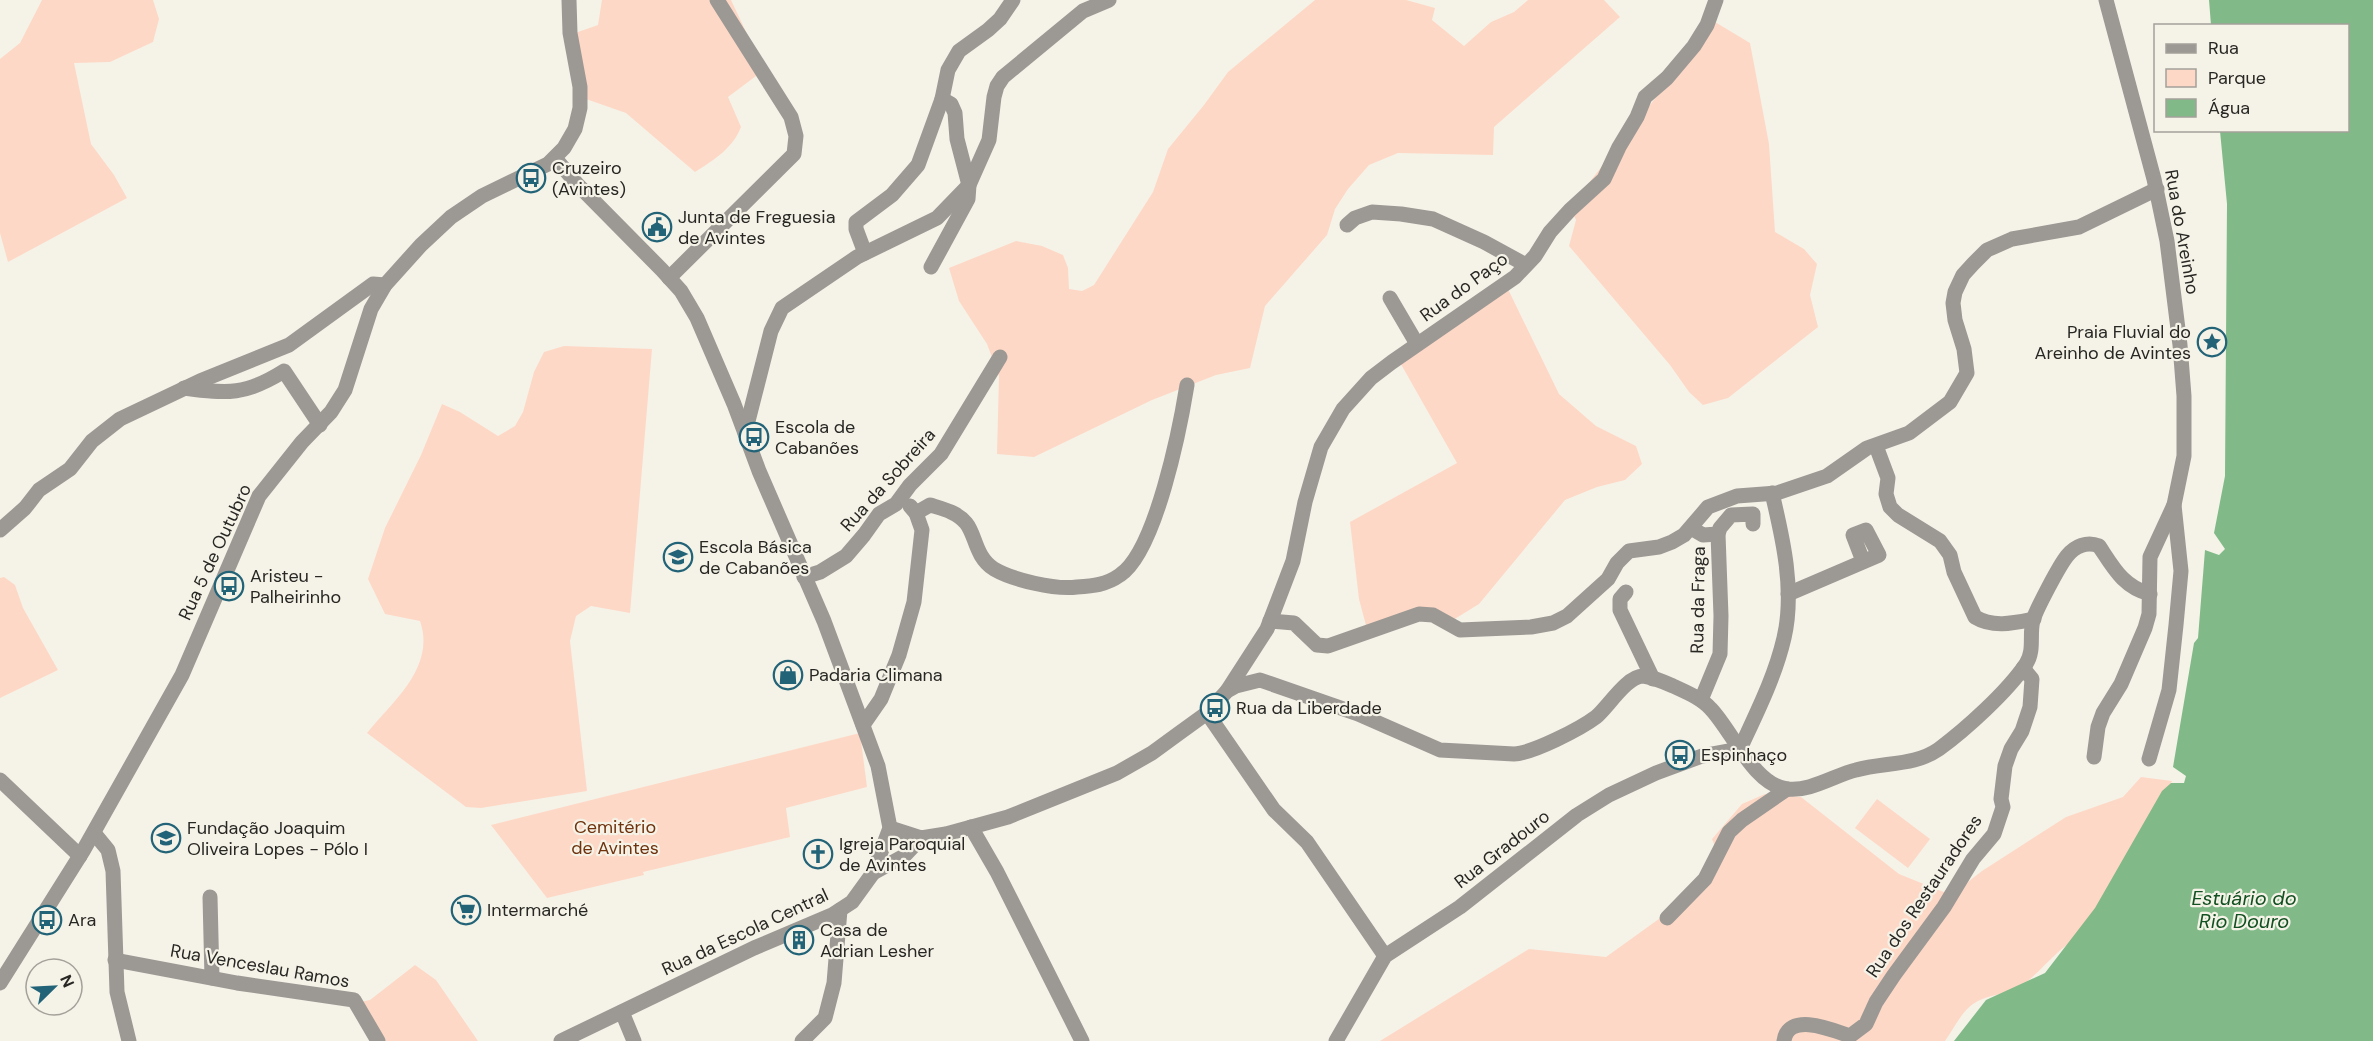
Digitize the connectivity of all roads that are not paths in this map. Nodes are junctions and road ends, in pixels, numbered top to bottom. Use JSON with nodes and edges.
{"nodes":[{"id":1,"x":569,"y":0,"type":"edge"},
{"id":2,"x":717,"y":0,"type":"edge"},
{"id":3,"x":1013,"y":0,"type":"edge"},
{"id":4,"x":1109,"y":0,"type":"edge"},
{"id":5,"x":1716,"y":0,"type":"edge"},
{"id":6,"x":2106,"y":0,"type":"edge"},
{"id":7,"x":942,"y":99,"type":"junction"},
{"id":8,"x":560,"y":153,"type":"junction"},
{"id":9,"x":969,"y":185,"type":"junction"},
{"id":10,"x":2157,"y":189,"type":"junction"},
{"id":11,"x":1347,"y":225,"type":"dead end"},
{"id":12,"x":865,"y":253,"type":"junction"},
{"id":13,"x":1526,"y":265,"type":"junction"},
{"id":14,"x":931,"y":267,"type":"dead end"},
{"id":15,"x":669,"y":278,"type":"junction"},
{"id":16,"x":384,"y":285,"type":"junction"},
{"id":17,"x":1390,"y":298,"type":"dead end"},
{"id":18,"x":1417,"y":344,"type":"junction"},
{"id":19,"x":1000,"y":357,"type":"dead end"},
{"id":20,"x":1187,"y":385,"type":"dead end"},
{"id":21,"x":184,"y":388,"type":"junction"},
{"id":22,"x":320,"y":424,"type":"junction"},
{"id":23,"x":745,"y":433,"type":"junction"},
{"id":24,"x":1876,"y":446,"type":"junction"},
{"id":25,"x":1772,"y":493,"type":"junction"},
{"id":26,"x":896,"y":504,"type":"junction"},
{"id":27,"x":2174,"y":505,"type":"junction"},
{"id":28,"x":916,"y":513,"type":"junction"},
{"id":29,"x":1753,"y":524,"type":"dead end"},
{"id":30,"x":1691,"y":528,"type":"junction"},
{"id":31,"x":0,"y":530,"type":"edge"},
{"id":32,"x":1718,"y":534,"type":"junction"},
{"id":33,"x":1863,"y":561,"type":"dead end"},
{"id":34,"x":804,"y":577,"type":"junction"},
{"id":35,"x":1626,"y":592,"type":"dead end"},
{"id":36,"x":1788,"y":594,"type":"junction"},
{"id":37,"x":2150,"y":594,"type":"junction"},
{"id":38,"x":2034,"y":619,"type":"junction"},
{"id":39,"x":1270,"y":621,"type":"junction"},
{"id":40,"x":2023,"y":668,"type":"junction"},
{"id":41,"x":1653,"y":679,"type":"junction"},
{"id":42,"x":1227,"y":691,"type":"junction"},
{"id":43,"x":1701,"y":700,"type":"junction"},
{"id":44,"x":1207,"y":713,"type":"junction"},
{"id":45,"x":863,"y":725,"type":"junction"},
{"id":46,"x":1740,"y":749,"type":"junction"},
{"id":47,"x":2094,"y":757,"type":"dead end"},
{"id":48,"x":2149,"y":759,"type":"dead end"},
{"id":49,"x":0,"y":780,"type":"edge"},
{"id":50,"x":1787,"y":789,"type":"junction"},
{"id":51,"x":971,"y":827,"type":"junction"},
{"id":52,"x":890,"y":828,"type":"junction"},
{"id":53,"x":94,"y":833,"type":"junction"},
{"id":54,"x":921,"y":838,"type":"junction"},
{"id":55,"x":80,"y":856,"type":"junction"},
{"id":56,"x":873,"y":873,"type":"junction"},
{"id":57,"x":210,"y":897,"type":"dead end"},
{"id":58,"x":840,"y":910,"type":"junction"},
{"id":59,"x":1667,"y":918,"type":"dead end"},
{"id":60,"x":1385,"y":956,"type":"junction"},
{"id":61,"x":115,"y":960,"type":"junction"},
{"id":62,"x":212,"y":978,"type":"junction"},
{"id":63,"x":0,"y":983,"type":"edge"},
{"id":64,"x":622,"y":1012,"type":"junction"},
{"id":65,"x":1785,"y":1039,"type":"edge"},
{"id":66,"x":129,"y":1041,"type":"edge"},
{"id":67,"x":378,"y":1041,"type":"edge"},
{"id":68,"x":561,"y":1041,"type":"edge"},
{"id":69,"x":634,"y":1041,"type":"edge"},
{"id":70,"x":802,"y":1041,"type":"edge"},
{"id":71,"x":1082,"y":1041,"type":"edge"},
{"id":72,"x":1336,"y":1041,"type":"edge"}],
"edges":[{"from":1,"to":8,"type":"street"},
{"from":2,"to":15,"type":"street"},
{"from":3,"to":7,"type":"street"},
{"from":4,"to":9,"type":"street"},
{"from":5,"to":13,"type":"street","name":"Rua do Paço"},
{"from":6,"to":10,"type":"street","name":"Rua do Areinho"},
{"from":7,"to":9,"type":"street"},
{"from":7,"to":12,"type":"street"},
{"from":8,"to":15,"type":"street"},
{"from":8,"to":16,"type":"street","name":"Rua 5 de Outubro"},
{"from":9,"to":12,"type":"street"},
{"from":9,"to":14,"type":"street"},
{"from":10,"to":24,"type":"street"},
{"from":10,"to":27,"type":"street","name":"Rua do Areinho"},
{"from":11,"to":13,"type":"street"},
{"from":12,"to":23,"type":"street"},
{"from":13,"to":18,"type":"street","name":"Rua do Paço"},
{"from":15,"to":23,"type":"street"},
{"from":16,"to":21,"type":"street"},
{"from":16,"to":22,"type":"street","name":"Rua 5 de Outubro"},
{"from":17,"to":18,"type":"street","name":"Rua do Paço"},
{"from":18,"to":39,"type":"street","name":"Rua do Paço"},
{"from":19,"to":26,"type":"street","name":"Rua da Sobreira"},
{"from":20,"to":28,"type":"street"},
{"from":21,"to":22,"type":"street"},
{"from":21,"to":31,"type":"street"},
{"from":22,"to":53,"type":"street","name":"Rua 5 de Outubro"},
{"from":23,"to":34,"type":"street"},
{"from":24,"to":25,"type":"street"},
{"from":24,"to":38,"type":"street"},
{"from":25,"to":30,"type":"street"},
{"from":25,"to":36,"type":"street"},
{"from":26,"to":28,"type":"street"},
{"from":26,"to":34,"type":"street","name":"Rua da Sobreira"},
{"from":27,"to":37,"type":"street"},
{"from":27,"to":48,"type":"street","name":"Rua do Areinho"},
{"from":28,"to":45,"type":"street"},
{"from":29,"to":32,"type":"street","name":"Rua da Fraga"},
{"from":30,"to":32,"type":"street","name":"Rua da Fraga"},
{"from":30,"to":39,"type":"street"},
{"from":32,"to":43,"type":"street","name":"Rua da Fraga"},
{"from":33,"to":36,"type":"street"},
{"from":34,"to":45,"type":"street"},
{"from":35,"to":41,"type":"street"},
{"from":36,"to":46,"type":"street"},
{"from":37,"to":38,"type":"street"},
{"from":37,"to":47,"type":"street"},
{"from":38,"to":40,"type":"street"},
{"from":39,"to":42,"type":"street","name":"Rua do Paço"},
{"from":40,"to":50,"type":"street"},
{"from":40,"to":65,"type":"street","name":"Rua dos Restauradores"},
{"from":41,"to":42,"type":"street"},
{"from":41,"to":43,"type":"street"},
{"from":42,"to":44,"type":"street","name":"Rua do Paço"},
{"from":43,"to":46,"type":"street"},
{"from":44,"to":51,"type":"street","name":"Rua do Paço"},
{"from":44,"to":60,"type":"street"},
{"from":45,"to":52,"type":"street"},
{"from":46,"to":50,"type":"street"},
{"from":46,"to":60,"type":"street","name":"Rua Gradouro"},
{"from":49,"to":55,"type":"street"},
{"from":50,"to":59,"type":"street"},
{"from":51,"to":54,"type":"street","name":"Rua do Paço"},
{"from":51,"to":71,"type":"street"},
{"from":52,"to":54,"type":"street"},
{"from":52,"to":56,"type":"street","name":"Rua da Escola Central"},
{"from":53,"to":55,"type":"street","name":"Rua 5 de Outubro"},
{"from":53,"to":61,"type":"street"},
{"from":54,"to":56,"type":"street"},
{"from":55,"to":63,"type":"street","name":"Rua 5 de Outubro"},
{"from":56,"to":58,"type":"street","name":"Rua da Escola Central"},
{"from":57,"to":62,"type":"street"},
{"from":58,"to":64,"type":"street","name":"Rua da Escola Central"},
{"from":58,"to":70,"type":"street"},
{"from":60,"to":72,"type":"street","name":"Rua Gradouro"},
{"from":61,"to":62,"type":"street","name":"Rua Venceslau Ramos"},
{"from":61,"to":66,"type":"street"},
{"from":62,"to":67,"type":"street","name":"Rua Venceslau Ramos"},
{"from":64,"to":68,"type":"street","name":"Rua da Escola Central"},
{"from":64,"to":69,"type":"street"}]}
